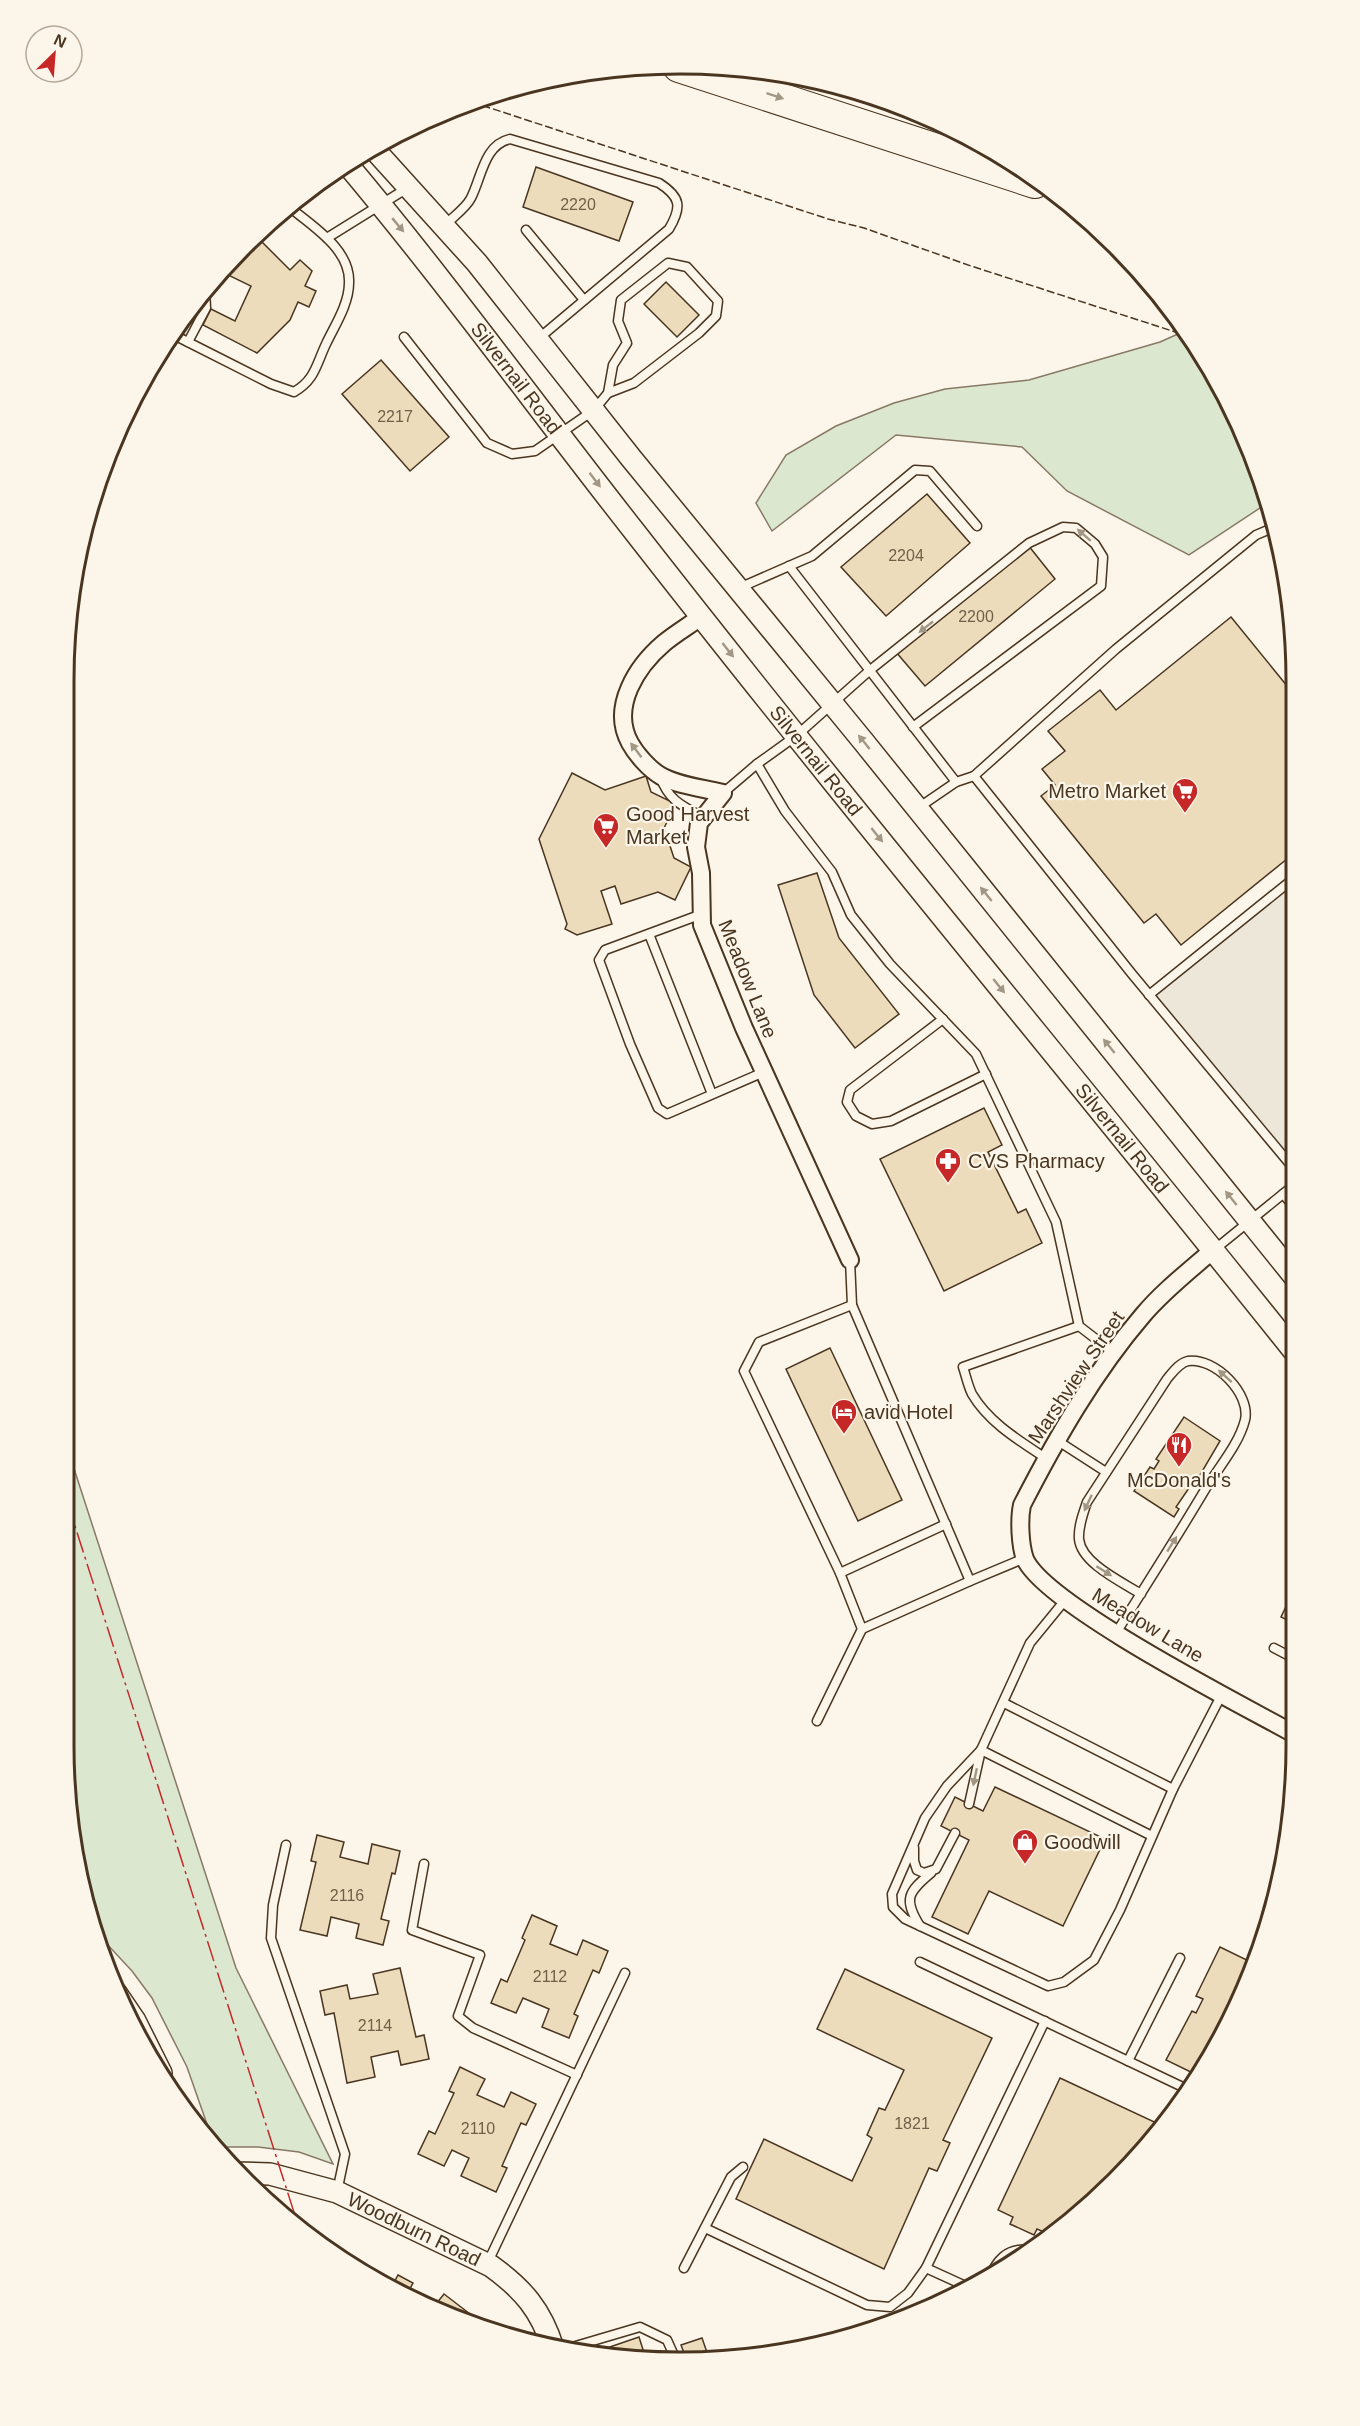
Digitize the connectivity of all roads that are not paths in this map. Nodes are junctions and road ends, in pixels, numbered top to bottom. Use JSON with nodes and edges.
{"nodes":[{"id":1,"x":706,"y":75,"type":"edge"},
{"id":2,"x":379,"y":154,"type":"edge"},
{"id":3,"x":352,"y":170,"type":"edge"},
{"id":4,"x":1017,"y":176,"type":"edge"},
{"id":5,"x":409,"y":186,"type":"junction"},
{"id":6,"x":380,"y":203,"type":"junction"},
{"id":7,"x":295,"y":212,"type":"edge"},
{"id":8,"x":445,"y":226,"type":"junction"},
{"id":9,"x":526,"y":230,"type":"dead end"},
{"id":10,"x":327,"y":238,"type":"junction"},
{"id":11,"x":584,"y":300,"type":"junction"},
{"id":12,"x":206,"y":303,"type":"edge"},
{"id":13,"x":404,"y":336,"type":"dead end"},
{"id":14,"x":180,"y":338,"type":"edge"},
{"id":15,"x":538,"y":339,"type":"junction"},
{"id":16,"x":188,"y":342,"type":"junction"},
{"id":17,"x":608,"y":393,"type":"junction"},
{"id":18,"x":594,"y":410,"type":"junction"},
{"id":19,"x":559,"y":433,"type":"junction"},
{"id":20,"x":977,"y":526,"type":"dead end"},
{"id":21,"x":1268,"y":530,"type":"edge"},
{"id":22,"x":789,"y":566,"type":"junction"},
{"id":23,"x":738,"y":588,"type":"junction"},
{"id":24,"x":702,"y":616,"type":"junction"},
{"id":25,"x":869,"y":671,"type":"junction"},
{"id":26,"x":833,"y":704,"type":"junction"},
{"id":27,"x":914,"y":727,"type":"junction"},
{"id":28,"x":796,"y":736,"type":"junction"},
{"id":29,"x":757,"y":764,"type":"junction"},
{"id":30,"x":659,"y":775,"type":"junction"},
{"id":31,"x":974,"y":776,"type":"junction"},
{"id":32,"x":956,"y":782,"type":"junction"},
{"id":33,"x":723,"y":793,"type":"junction"},
{"id":34,"x":917,"y":808,"type":"junction"},
{"id":35,"x":703,"y":817,"type":"junction"},
{"id":36,"x":1286,"y":885,"type":"edge"},
{"id":37,"x":702,"y":914,"type":"junction"},
{"id":38,"x":649,"y":934,"type":"junction"},
{"id":39,"x":1149,"y":995,"type":"junction"},
{"id":40,"x":943,"y":1019,"type":"junction"},
{"id":41,"x":764,"y":1072,"type":"junction"},
{"id":42,"x":986,"y":1074,"type":"junction"},
{"id":43,"x":712,"y":1094,"type":"junction"},
{"id":44,"x":1286,"y":1159,"type":"edge"},
{"id":45,"x":1286,"y":1192,"type":"edge"},
{"id":46,"x":1283,"y":1194,"type":"junction"},
{"id":47,"x":1286,"y":1198,"type":"edge"},
{"id":48,"x":1249,"y":1220,"type":"junction"},
{"id":49,"x":1213,"y":1250,"type":"junction"},
{"id":50,"x":850,"y":1260,"type":"joint"},
{"id":51,"x":1286,"y":1266,"type":"edge"},
{"id":52,"x":852,"y":1305,"type":"junction"},
{"id":53,"x":1079,"y":1326,"type":"junction"},
{"id":54,"x":1286,"y":1341,"type":"edge"},
{"id":55,"x":1115,"y":1353,"type":"junction"},
{"id":56,"x":1058,"y":1441,"type":"junction"},
{"id":57,"x":1047,"y":1459,"type":"junction"},
{"id":58,"x":1106,"y":1472,"type":"junction"},
{"id":59,"x":946,"y":1524,"type":"junction"},
{"id":60,"x":1025,"y":1558,"type":"junction"},
{"id":61,"x":840,"y":1573,"type":"junction"},
{"id":62,"x":970,"y":1581,"type":"junction"},
{"id":63,"x":1141,"y":1593,"type":"junction"},
{"id":64,"x":1066,"y":1599,"type":"junction"},
{"id":65,"x":862,"y":1629,"type":"junction"},
{"id":66,"x":1116,"y":1633,"type":"junction"},
{"id":67,"x":1274,"y":1648,"type":"dead end"},
{"id":68,"x":1286,"y":1654,"type":"edge"},
{"id":69,"x":1222,"y":1694,"type":"junction"},
{"id":70,"x":1004,"y":1703,"type":"junction"},
{"id":71,"x":817,"y":1721,"type":"dead end"},
{"id":72,"x":1286,"y":1729,"type":"edge"},
{"id":73,"x":981,"y":1750,"type":"junction"},
{"id":74,"x":1173,"y":1788,"type":"junction"},
{"id":75,"x":969,"y":1804,"type":"dead end"},
{"id":76,"x":956,"y":1833,"type":"dead end"},
{"id":77,"x":1152,"y":1836,"type":"junction"},
{"id":78,"x":914,"y":1844,"type":"junction"},
{"id":79,"x":286,"y":1845,"type":"dead end"},
{"id":80,"x":424,"y":1864,"type":"dead end"},
{"id":81,"x":936,"y":1869,"type":"junction"},
{"id":82,"x":921,"y":1926,"type":"junction"},
{"id":83,"x":1180,"y":1958,"type":"dead end"},
{"id":84,"x":920,"y":1962,"type":"dead end"},
{"id":85,"x":625,"y":1973,"type":"dead end"},
{"id":86,"x":1045,"y":2021,"type":"junction"},
{"id":87,"x":1128,"y":2061,"type":"junction"},
{"id":88,"x":577,"y":2075,"type":"junction"},
{"id":89,"x":1182,"y":2086,"type":"edge"},
{"id":90,"x":743,"y":2167,"type":"dead end"},
{"id":91,"x":250,"y":2173,"type":"edge"},
{"id":92,"x":337,"y":2192,"type":"junction"},
{"id":93,"x":705,"y":2228,"type":"junction"},
{"id":94,"x":1012,"y":2253,"type":"edge"},
{"id":95,"x":487,"y":2264,"type":"junction"},
{"id":96,"x":995,"y":2264,"type":"edge"},
{"id":97,"x":684,"y":2268,"type":"dead end"},
{"id":98,"x":926,"y":2268,"type":"junction"},
{"id":99,"x":960,"y":2284,"type":"edge"},
{"id":100,"x":549,"y":2338,"type":"edge"},
{"id":101,"x":582,"y":2344,"type":"edge"},
{"id":102,"x":672,"y":2352,"type":"edge"}],
"edges":[{"from":1,"to":4,"type":"highway","one_way":true},
{"from":2,"to":5,"type":"street","name":"Silvernail Road"},
{"from":3,"to":6,"type":"street","name":"Silvernail Road"},
{"from":5,"to":6,"type":"lane"},
{"from":5,"to":8,"type":"street","name":"Silvernail Road"},
{"from":6,"to":10,"type":"lane"},
{"from":6,"to":19,"type":"street","name":"Silvernail Road","one_way":true},
{"from":7,"to":10,"type":"lane"},
{"from":8,"to":11,"type":"lane"},
{"from":8,"to":15,"type":"street","name":"Silvernail Road"},
{"from":9,"to":11,"type":"lane"},
{"from":10,"to":16,"type":"lane"},
{"from":11,"to":15,"type":"lane"},
{"from":12,"to":16,"type":"lane"},
{"from":13,"to":19,"type":"lane"},
{"from":14,"to":16,"type":"lane"},
{"from":15,"to":18,"type":"street","name":"Silvernail Road"},
{"from":17,"to":17,"type":"lane"},
{"from":17,"to":18,"type":"lane"},
{"from":18,"to":19,"type":"lane"},
{"from":18,"to":23,"type":"street","name":"Silvernail Road"},
{"from":19,"to":24,"type":"street","name":"Silvernail Road","one_way":true},
{"from":20,"to":22,"type":"lane"},
{"from":21,"to":31,"type":"lane"},
{"from":22,"to":23,"type":"lane"},
{"from":22,"to":25,"type":"lane"},
{"from":23,"to":26,"type":"street","name":"Silvernail Road"},
{"from":24,"to":28,"type":"street","name":"Silvernail Road","one_way":true},
{"from":30,"to":24,"type":"street","one_way":true},
{"from":25,"to":26,"type":"lane"},
{"from":25,"to":27,"type":"lane"},
{"from":27,"to":25,"type":"lane","one_way":true},
{"from":26,"to":28,"type":"lane"},
{"from":34,"to":26,"type":"street","name":"Silvernail Road","one_way":true},
{"from":27,"to":32,"type":"lane"},
{"from":28,"to":29,"type":"lane"},
{"from":28,"to":49,"type":"street","name":"Silvernail Road","one_way":true},
{"from":29,"to":33,"type":"lane"},
{"from":29,"to":40,"type":"lane"},
{"from":30,"to":33,"type":"street"},
{"from":30,"to":35,"type":"lane"},
{"from":31,"to":32,"type":"lane"},
{"from":31,"to":39,"type":"lane"},
{"from":32,"to":34,"type":"lane"},
{"from":33,"to":35,"type":"street","name":"Meadow Lane"},
{"from":48,"to":34,"type":"street","name":"Silvernail Road","one_way":true},
{"from":35,"to":37,"type":"street","name":"Meadow Lane"},
{"from":36,"to":39,"type":"lane"},
{"from":37,"to":38,"type":"lane"},
{"from":37,"to":41,"type":"street","name":"Meadow Lane"},
{"from":38,"to":43,"type":"lane"},
{"from":38,"to":43,"type":"lane"},
{"from":39,"to":44,"type":"lane"},
{"from":40,"to":42,"type":"lane"},
{"from":40,"to":42,"type":"lane"},
{"from":41,"to":43,"type":"lane"},
{"from":41,"to":50,"type":"street","name":"Meadow Lane"},
{"from":42,"to":53,"type":"lane"},
{"from":45,"to":46,"type":"lane"},
{"from":46,"to":47,"type":"lane"},
{"from":46,"to":48,"type":"lane"},
{"from":48,"to":49,"type":"lane"},
{"from":48,"to":51,"type":"street","name":"Silvernail Road"},
{"from":49,"to":54,"type":"street","name":"Silvernail Road"},
{"from":49,"to":55,"type":"street","name":"Marshview Street"},
{"from":50,"to":52,"type":"lane"},
{"from":52,"to":59,"type":"lane"},
{"from":52,"to":61,"type":"lane"},
{"from":53,"to":55,"type":"lane"},
{"from":53,"to":57,"type":"lane"},
{"from":55,"to":56,"type":"street","name":"Marshview Street"},
{"from":56,"to":57,"type":"street","name":"Marshview Street"},
{"from":56,"to":58,"type":"lane"},
{"from":57,"to":60,"type":"street","name":"Marshview Street"},
{"from":58,"to":63,"type":"lane","one_way":true},
{"from":63,"to":58,"type":"lane","one_way":true},
{"from":59,"to":61,"type":"lane"},
{"from":59,"to":62,"type":"lane"},
{"from":60,"to":62,"type":"lane"},
{"from":60,"to":64,"type":"street","name":"Meadow Lane"},
{"from":61,"to":65,"type":"lane"},
{"from":62,"to":65,"type":"lane"},
{"from":63,"to":66,"type":"lane"},
{"from":64,"to":66,"type":"street","name":"Meadow Lane"},
{"from":64,"to":70,"type":"lane"},
{"from":65,"to":71,"type":"lane"},
{"from":66,"to":69,"type":"street","name":"Meadow Lane"},
{"from":67,"to":68,"type":"lane"},
{"from":69,"to":72,"type":"street","name":"Meadow Lane"},
{"from":69,"to":74,"type":"lane"},
{"from":70,"to":73,"type":"lane"},
{"from":70,"to":74,"type":"lane"},
{"from":73,"to":75,"type":"lane","one_way":true},
{"from":73,"to":77,"type":"lane"},
{"from":73,"to":78,"type":"lane"},
{"from":74,"to":77,"type":"lane"},
{"from":76,"to":81,"type":"lane"},
{"from":77,"to":82,"type":"lane"},
{"from":78,"to":81,"type":"lane"},
{"from":78,"to":82,"type":"lane"},
{"from":79,"to":92,"type":"lane"},
{"from":80,"to":88,"type":"lane"},
{"from":81,"to":82,"type":"lane"},
{"from":83,"to":87,"type":"lane"},
{"from":84,"to":86,"type":"lane"},
{"from":85,"to":88,"type":"lane"},
{"from":86,"to":87,"type":"lane"},
{"from":86,"to":98,"type":"lane"},
{"from":87,"to":89,"type":"lane"},
{"from":88,"to":95,"type":"lane"},
{"from":90,"to":93,"type":"lane"},
{"from":91,"to":92,"type":"street","name":"Woodburn Road"},
{"from":92,"to":95,"type":"street","name":"Woodburn Road"},
{"from":93,"to":97,"type":"lane"},
{"from":93,"to":98,"type":"lane"},
{"from":94,"to":96,"type":"lane"},
{"from":95,"to":100,"type":"street","name":"Woodburn Road"},
{"from":98,"to":99,"type":"lane"},
{"from":101,"to":102,"type":"lane"}]}
